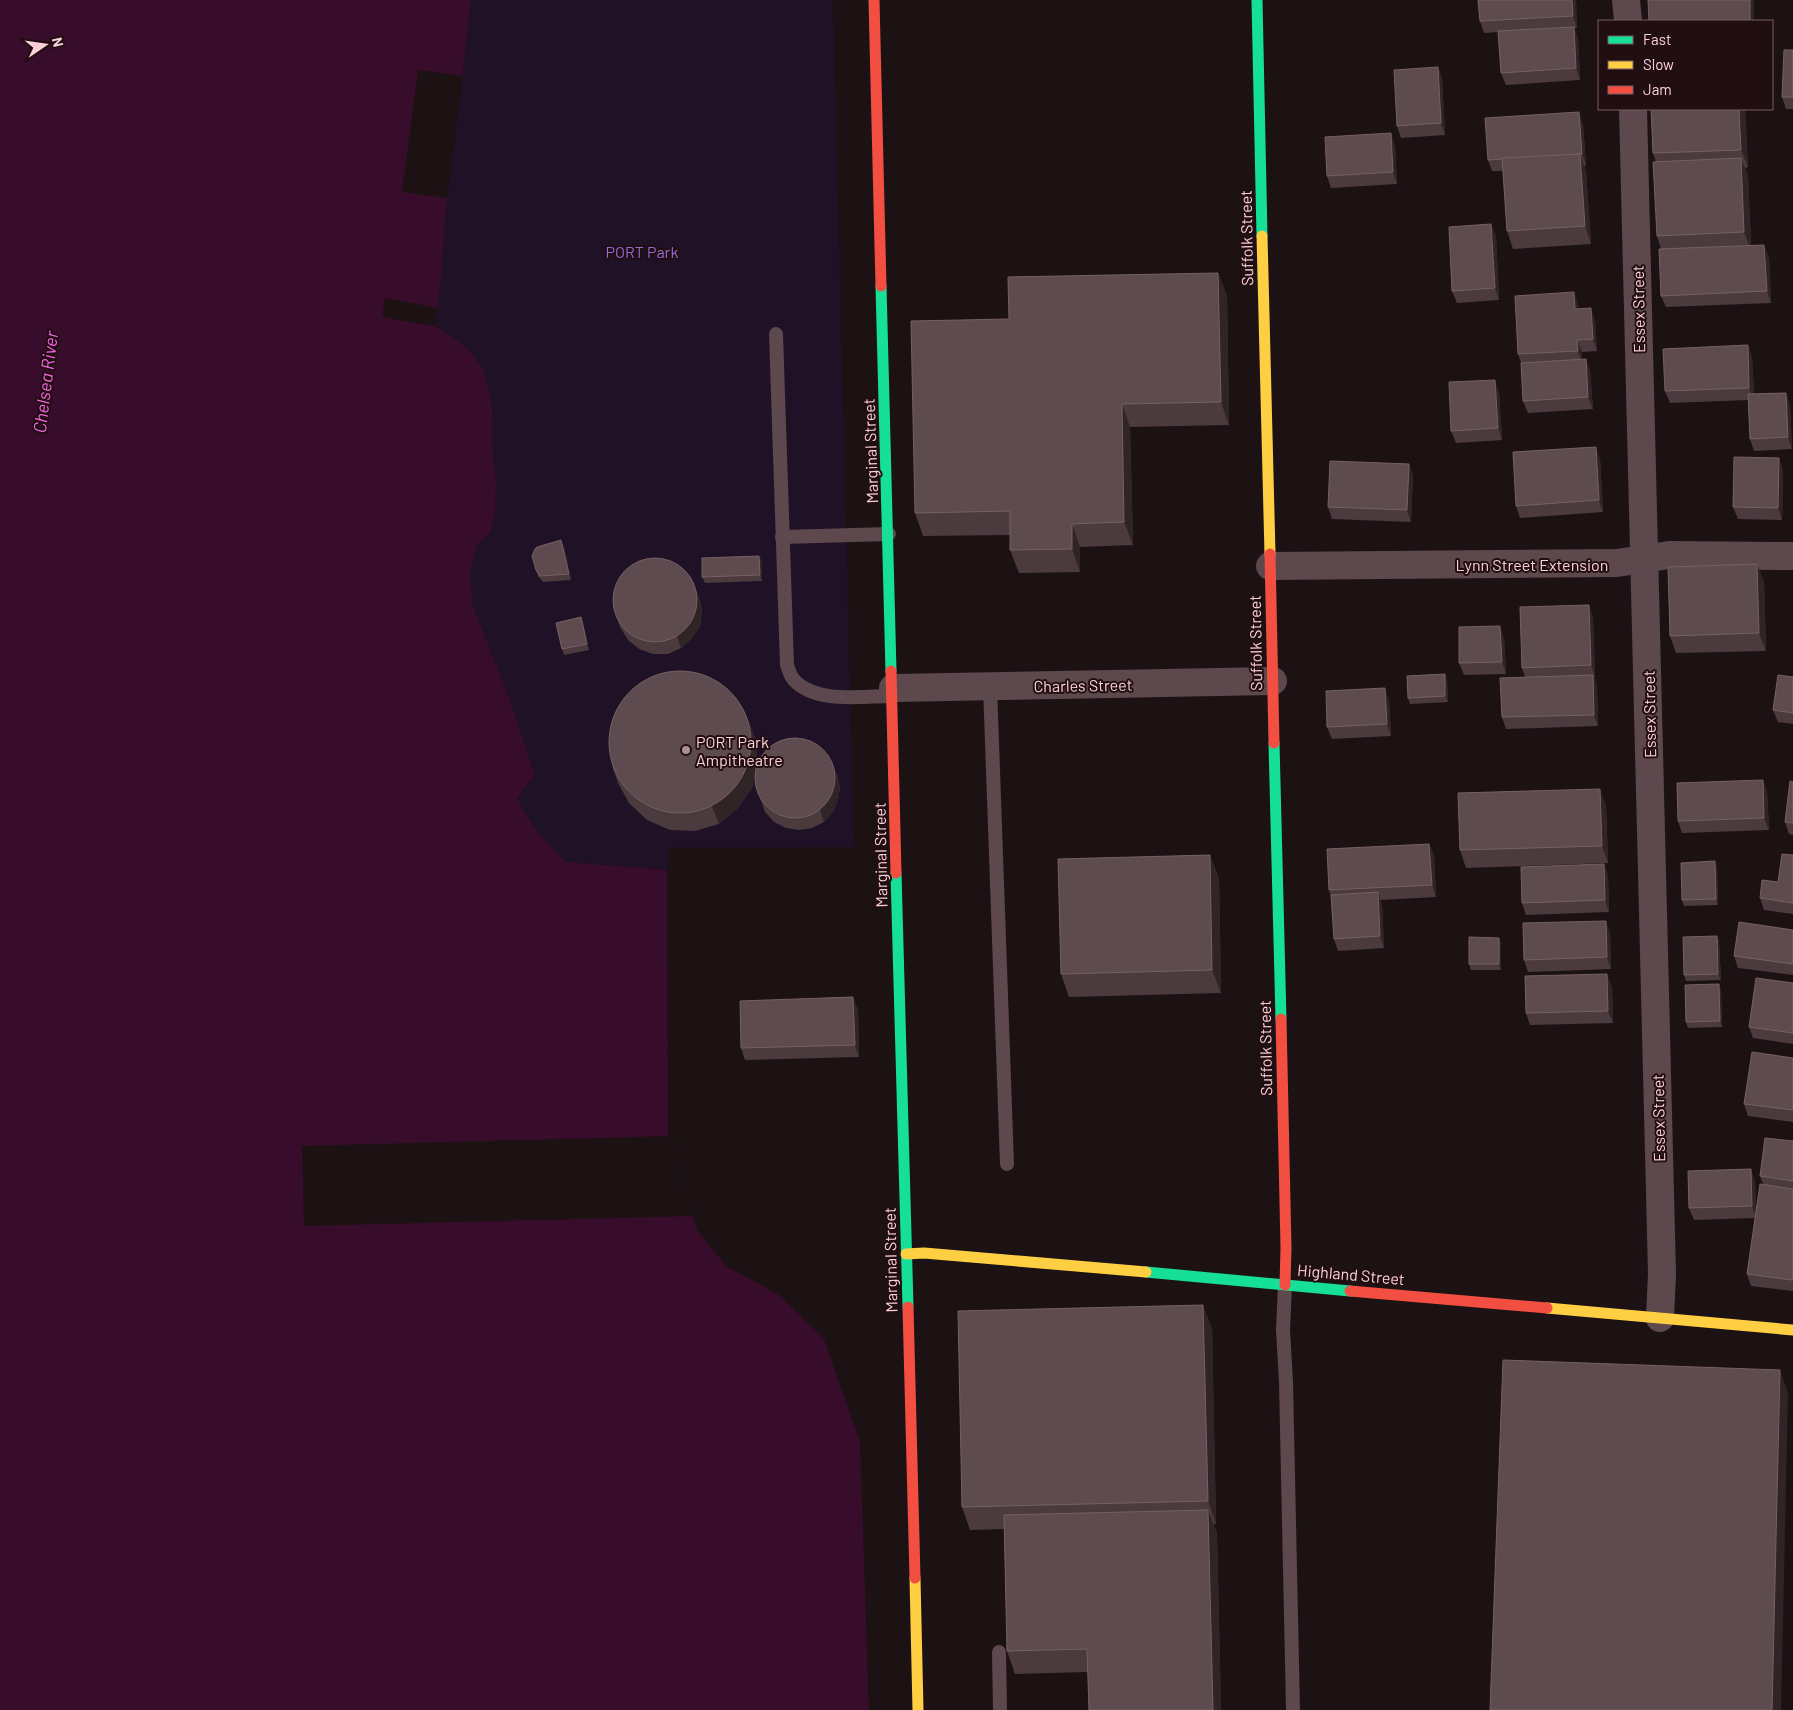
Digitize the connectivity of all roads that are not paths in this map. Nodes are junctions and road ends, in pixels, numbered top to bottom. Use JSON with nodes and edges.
{"nodes":[{"id":1,"x":874,"y":0,"type":"edge"},
{"id":2,"x":1257,"y":0,"type":"edge"},
{"id":3,"x":1626,"y":0,"type":"edge"},
{"id":4,"x":1628,"y":20,"type":"edge"},
{"id":5,"x":1633,"y":110,"type":"edge"},
{"id":6,"x":776,"y":334,"type":"dead end"},
{"id":7,"x":889,"y":534,"type":"junction"},
{"id":8,"x":782,"y":537,"type":"junction"},
{"id":9,"x":1793,"y":556,"type":"edge"},
{"id":10,"x":1645,"y":559,"type":"junction"},
{"id":11,"x":1270,"y":566,"type":"junction"},
{"id":12,"x":1273,"y":681,"type":"junction"},
{"id":13,"x":990,"y":686,"type":"junction"},
{"id":14,"x":893,"y":692,"type":"junction"},
{"id":15,"x":1007,"y":1164,"type":"dead end"},
{"id":16,"x":906,"y":1254,"type":"junction"},
{"id":17,"x":1285,"y":1285,"type":"junction"},
{"id":18,"x":1660,"y":1318,"type":"junction"},
{"id":19,"x":1793,"y":1330,"type":"edge"},
{"id":20,"x":999,"y":1652,"type":"dead end"},
{"id":21,"x":918,"y":1710,"type":"edge"},
{"id":22,"x":1000,"y":1710,"type":"edge"},
{"id":23,"x":1293,"y":1710,"type":"edge"}],
"edges":[{"from":1,"to":7,"type":"street","name":"Marginal Street"},
{"from":2,"to":11,"type":"street","name":"Suffolk Street"},
{"from":3,"to":4,"type":"street"},
{"from":5,"to":10,"type":"street","name":"Essex Street"},
{"from":6,"to":8,"type":"lane"},
{"from":7,"to":8,"type":"lane"},
{"from":7,"to":14,"type":"street","name":"Marginal Street"},
{"from":8,"to":14,"type":"lane"},
{"from":9,"to":10,"type":"street","name":"Lynn Street Extension"},
{"from":10,"to":11,"type":"street","name":"Lynn Street Extension"},
{"from":10,"to":18,"type":"street","name":"Essex Street"},
{"from":11,"to":12,"type":"street","name":"Suffolk Street"},
{"from":12,"to":13,"type":"street","name":"Charles Street"},
{"from":12,"to":17,"type":"street","name":"Suffolk Street"},
{"from":13,"to":14,"type":"street","name":"Charles Street"},
{"from":13,"to":15,"type":"lane"},
{"from":14,"to":16,"type":"street","name":"Marginal Street"},
{"from":16,"to":17,"type":"street","name":"Highland Street"},
{"from":16,"to":21,"type":"street","name":"Marginal Street"},
{"from":17,"to":18,"type":"street","name":"Highland Street"},
{"from":17,"to":23,"type":"lane"},
{"from":18,"to":19,"type":"street","name":"Highland Street"},
{"from":20,"to":22,"type":"lane"}]}
